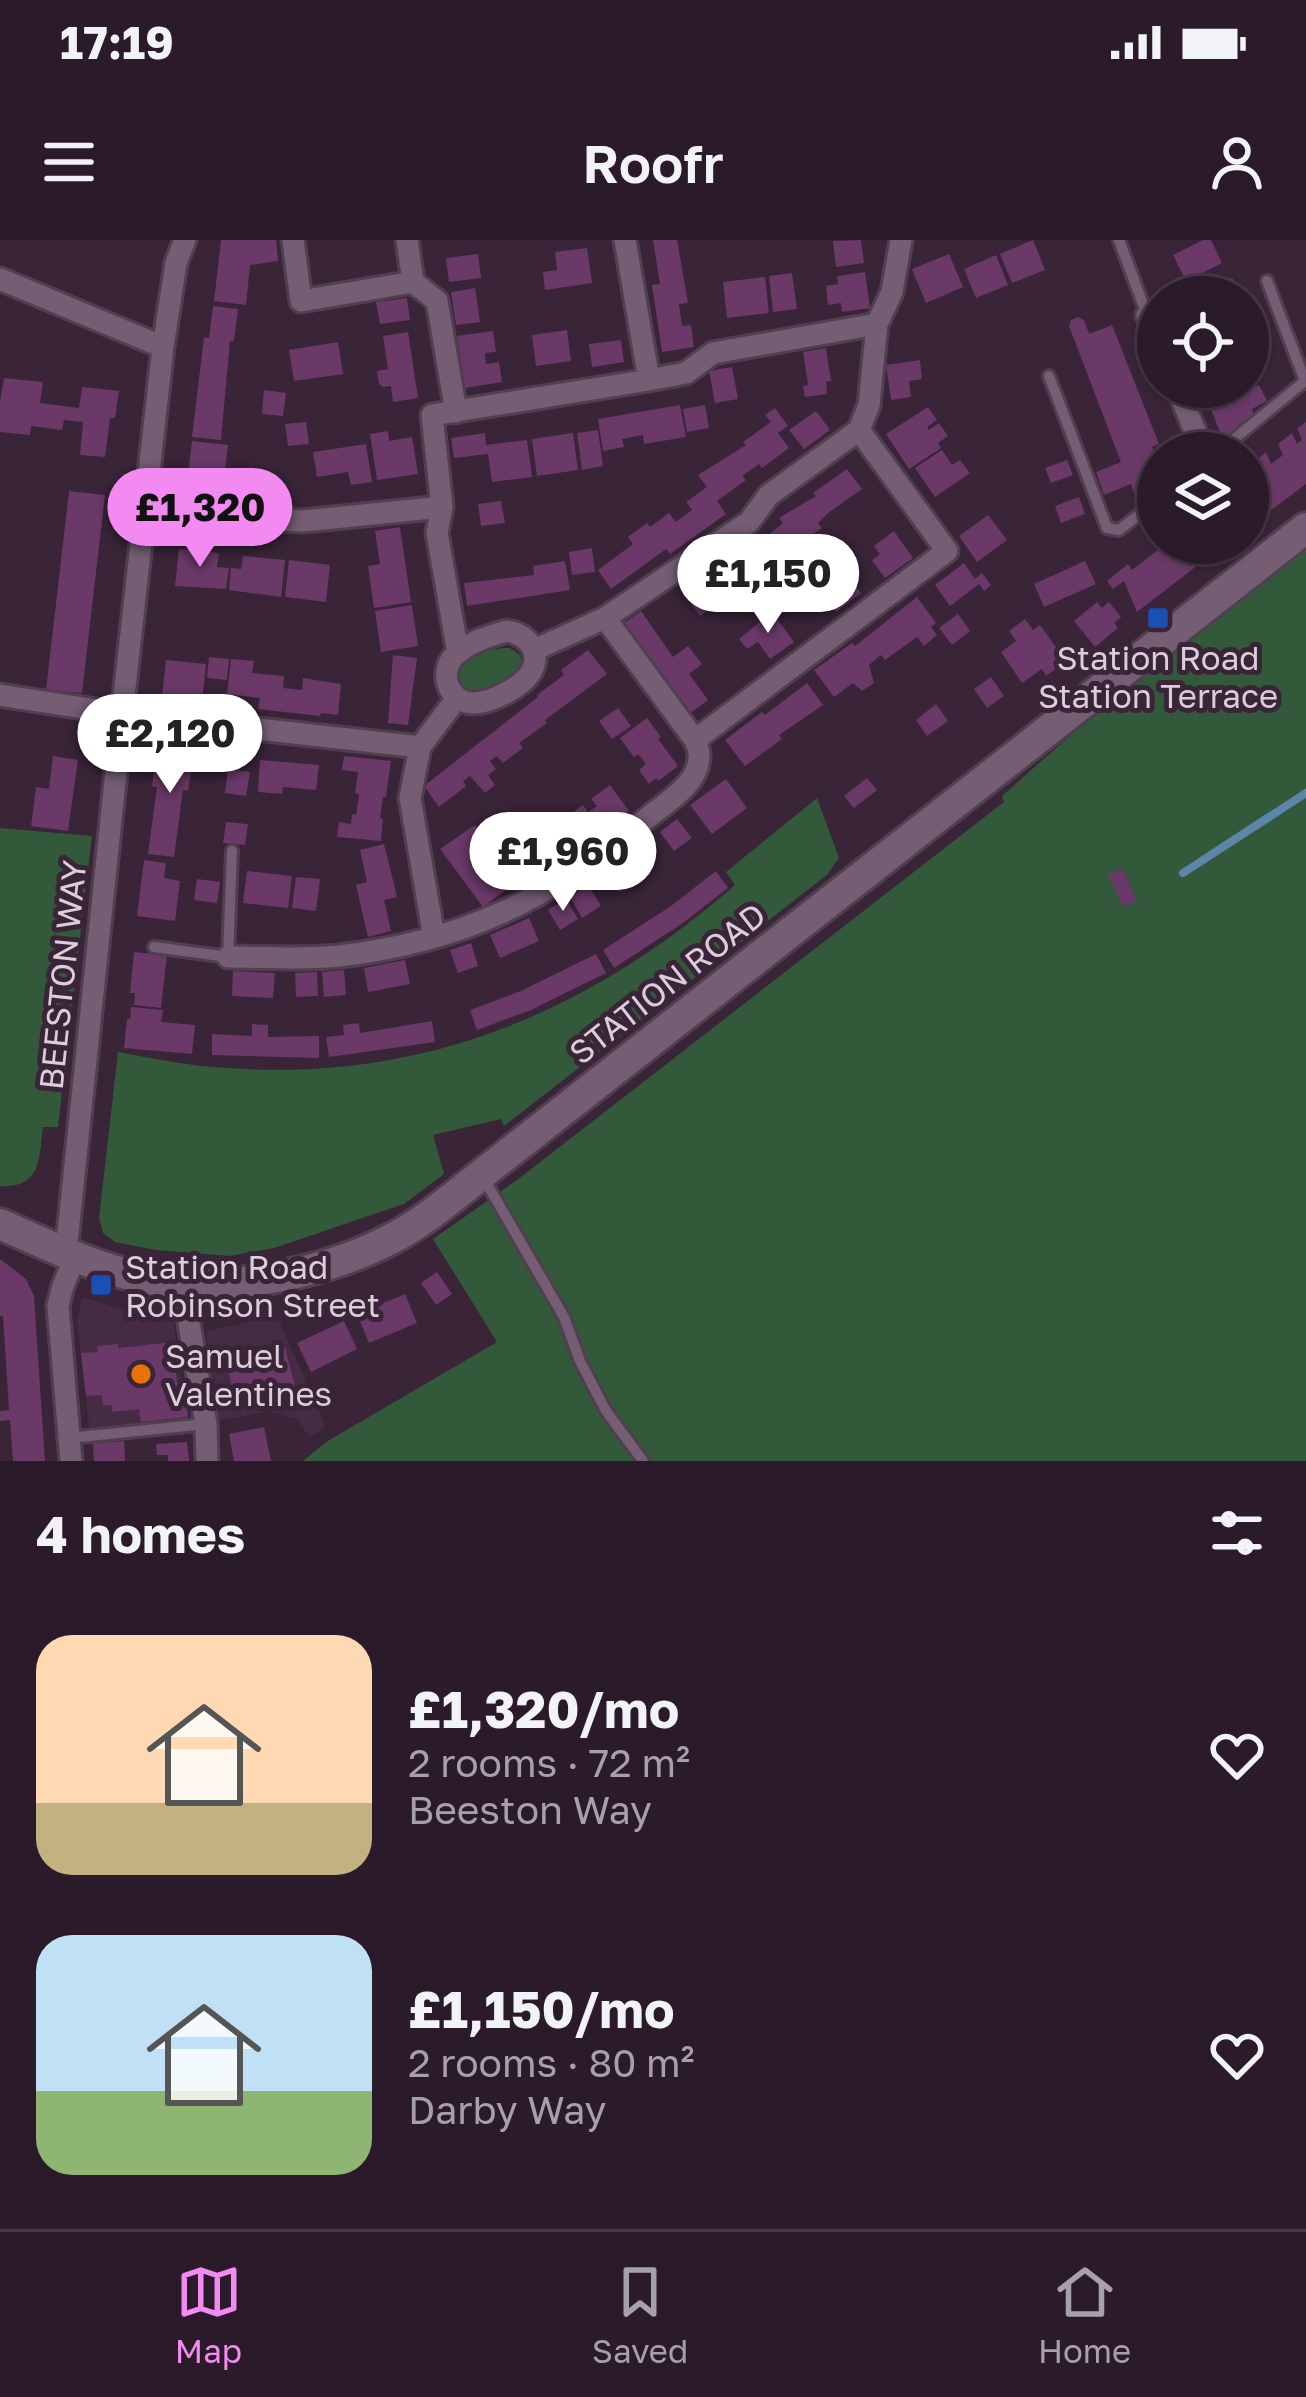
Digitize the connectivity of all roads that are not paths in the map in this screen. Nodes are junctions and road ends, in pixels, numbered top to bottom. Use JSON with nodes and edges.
{"nodes":[{"id":1,"x":185,"y":240,"type":"edge"},
{"id":2,"x":292,"y":240,"type":"edge"},
{"id":3,"x":407,"y":240,"type":"edge"},
{"id":4,"x":625,"y":240,"type":"edge"},
{"id":5,"x":901,"y":240,"type":"edge"},
{"id":6,"x":1119,"y":240,"type":"edge"},
{"id":7,"x":0,"y":279,"type":"edge"},
{"id":8,"x":413,"y":282,"type":"junction"},
{"id":9,"x":1269,"y":286,"type":"edge"},
{"id":10,"x":1137,"y":288,"type":"edge"},
{"id":11,"x":878,"y":324,"type":"junction"},
{"id":12,"x":163,"y":346,"type":"junction"},
{"id":13,"x":1049,"y":376,"type":"dead end"},
{"id":14,"x":649,"y":380,"type":"junction"},
{"id":15,"x":456,"y":412,"type":"junction"},
{"id":16,"x":859,"y":430,"type":"junction"},
{"id":17,"x":1242,"y":432,"type":"edge"},
{"id":18,"x":442,"y":507,"type":"junction"},
{"id":19,"x":1137,"y":516,"type":"edge"},
{"id":20,"x":240,"y":518,"type":"dead end"},
{"id":21,"x":1306,"y":528,"type":"edge"},
{"id":22,"x":1269,"y":546,"type":"edge"},
{"id":23,"x":1239,"y":564,"type":"edge"},
{"id":24,"x":605,"y":618,"type":"junction"},
{"id":25,"x":534,"y":650,"type":"junction"},
{"id":26,"x":458,"y":653,"type":"junction"},
{"id":27,"x":0,"y":695,"type":"edge"},
{"id":28,"x":457,"y":698,"type":"junction"},
{"id":29,"x":122,"y":714,"type":"junction"},
{"id":30,"x":695,"y":740,"type":"junction"},
{"id":31,"x":420,"y":747,"type":"junction"},
{"id":32,"x":232,"y":851,"type":"dead end"},
{"id":33,"x":434,"y":937,"type":"junction"},
{"id":34,"x":154,"y":947,"type":"dead end"},
{"id":35,"x":228,"y":957,"type":"junction"},
{"id":36,"x":482,"y":1174,"type":"junction"},
{"id":37,"x":0,"y":1224,"type":"edge"},
{"id":38,"x":71,"y":1254,"type":"junction"},
{"id":39,"x":182,"y":1282,"type":"junction"},
{"id":40,"x":206,"y":1424,"type":"junction"},
{"id":41,"x":70,"y":1449,"type":"edge"},
{"id":42,"x":207,"y":1461,"type":"edge"},
{"id":43,"x":643,"y":1461,"type":"edge"}],
"edges":[{"from":1,"to":12,"type":"street","name":"BEESTON WAY"},
{"from":2,"to":8,"type":"street"},
{"from":3,"to":8,"type":"street"},
{"from":4,"to":14,"type":"street"},
{"from":5,"to":11,"type":"street"},
{"from":6,"to":10,"type":"lane"},
{"from":7,"to":12,"type":"street"},
{"from":8,"to":15,"type":"street"},
{"from":9,"to":17,"type":"lane"},
{"from":11,"to":14,"type":"street"},
{"from":11,"to":16,"type":"street"},
{"from":12,"to":29,"type":"street","name":"BEESTON WAY"},
{"from":13,"to":19,"type":"lane"},
{"from":14,"to":15,"type":"street"},
{"from":15,"to":18,"type":"street"},
{"from":16,"to":24,"type":"street"},
{"from":16,"to":30,"type":"street"},
{"from":18,"to":20,"type":"street"},
{"from":18,"to":26,"type":"street"},
{"from":21,"to":22,"type":"street","name":"STATION ROAD"},
{"from":23,"to":36,"type":"street","name":"STATION ROAD"},
{"from":24,"to":25,"type":"street"},
{"from":24,"to":30,"type":"street"},
{"from":25,"to":26,"type":"street"},
{"from":25,"to":28,"type":"street"},
{"from":26,"to":28,"type":"street"},
{"from":27,"to":29,"type":"street"},
{"from":28,"to":31,"type":"street"},
{"from":29,"to":31,"type":"street"},
{"from":29,"to":38,"type":"street","name":"BEESTON WAY"},
{"from":30,"to":33,"type":"street"},
{"from":31,"to":33,"type":"street"},
{"from":32,"to":35,"type":"lane"},
{"from":33,"to":35,"type":"street"},
{"from":34,"to":35,"type":"lane"},
{"from":36,"to":39,"type":"street","name":"STATION ROAD"},
{"from":36,"to":43,"type":"lane"},
{"from":37,"to":38,"type":"street","name":"STATION ROAD"},
{"from":38,"to":39,"type":"street","name":"STATION ROAD"},
{"from":38,"to":41,"type":"street","name":"BEESTON WAY"},
{"from":39,"to":40,"type":"street"},
{"from":40,"to":41,"type":"lane"},
{"from":40,"to":42,"type":"street"}]}
